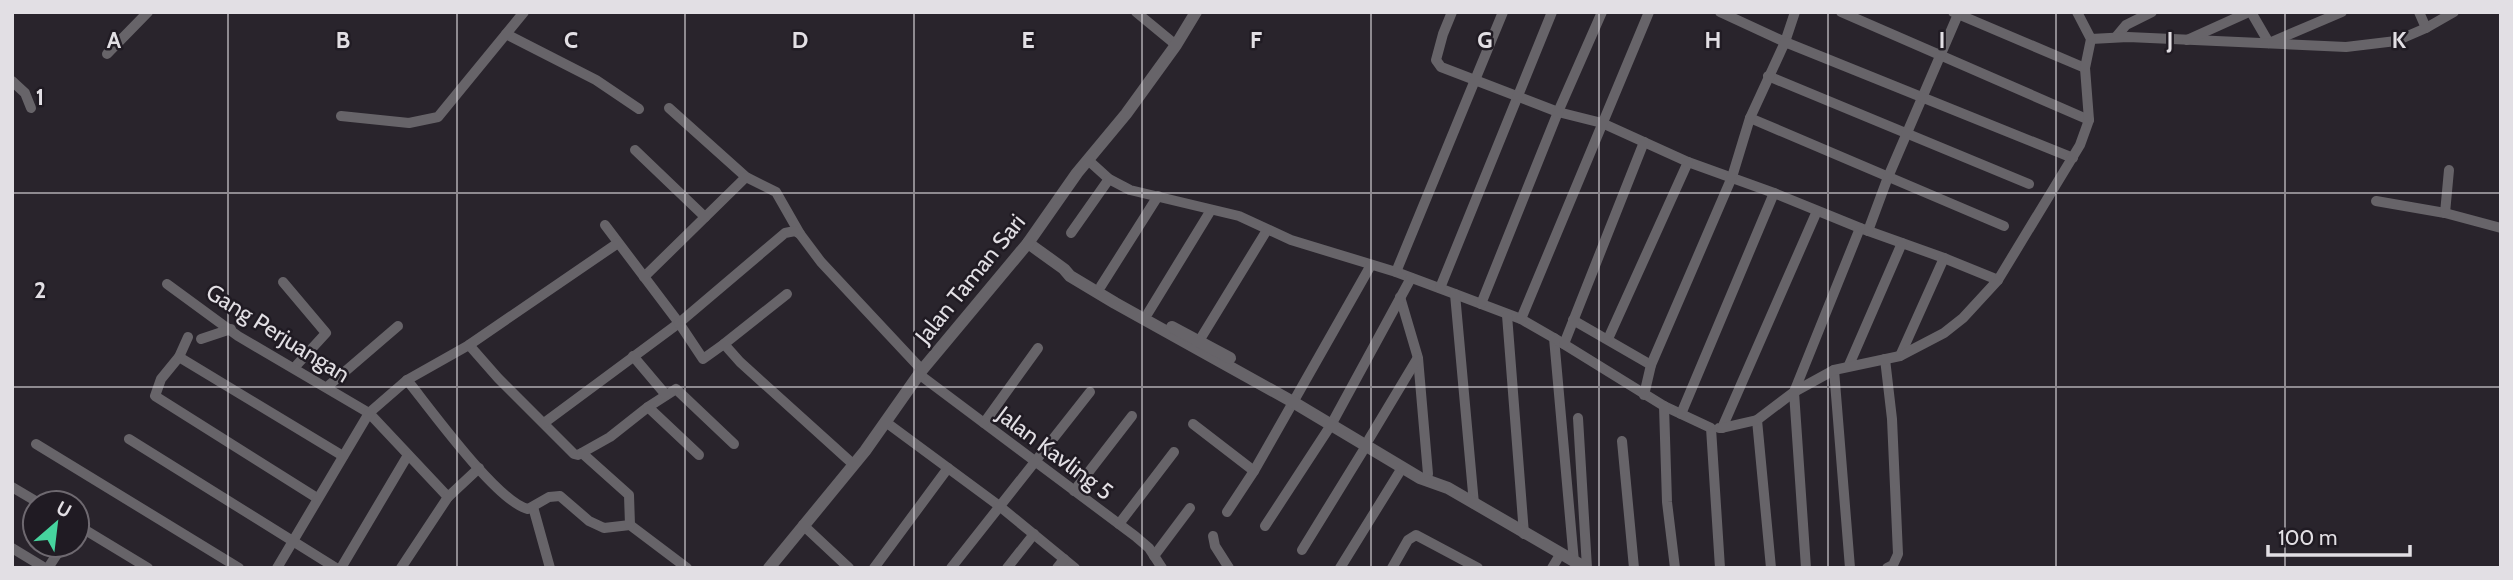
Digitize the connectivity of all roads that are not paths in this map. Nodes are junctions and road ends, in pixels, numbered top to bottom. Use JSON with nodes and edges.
{"nodes":[{"id":1,"x":148,"y":12,"type":"edge"},
{"id":2,"x":524,"y":12,"type":"edge"},
{"id":3,"x":1136,"y":12,"type":"edge"},
{"id":4,"x":1196,"y":12,"type":"edge"},
{"id":5,"x":1452,"y":12,"type":"edge"},
{"id":6,"x":1503,"y":12,"type":"edge"},
{"id":7,"x":1552,"y":12,"type":"edge"},
{"id":8,"x":1602,"y":12,"type":"edge"},
{"id":9,"x":1649,"y":12,"type":"edge"},
{"id":10,"x":1720,"y":12,"type":"edge"},
{"id":11,"x":1795,"y":12,"type":"edge"},
{"id":12,"x":1841,"y":12,"type":"edge"},
{"id":13,"x":2077,"y":12,"type":"edge"},
{"id":14,"x":2152,"y":12,"type":"edge"},
{"id":15,"x":2250,"y":12,"type":"edge"},
{"id":16,"x":2342,"y":12,"type":"edge"},
{"id":17,"x":2419,"y":12,"type":"edge"},
{"id":18,"x":2455,"y":12,"type":"edge"},
{"id":19,"x":1957,"y":13,"type":"edge"},
{"id":20,"x":2426,"y":28,"type":"junction"},
{"id":21,"x":506,"y":34,"type":"junction"},
{"id":22,"x":2116,"y":37,"type":"junction"},
{"id":23,"x":2091,"y":39,"type":"junction"},
{"id":24,"x":2183,"y":41,"type":"junction"},
{"id":25,"x":1784,"y":42,"type":"junction"},
{"id":26,"x":2269,"y":43,"type":"junction"},
{"id":27,"x":1176,"y":45,"type":"junction"},
{"id":28,"x":107,"y":54,"type":"dead end"},
{"id":29,"x":1942,"y":55,"type":"junction"},
{"id":30,"x":2085,"y":68,"type":"junction"},
{"id":31,"x":1768,"y":76,"type":"junction"},
{"id":32,"x":1475,"y":80,"type":"junction"},
{"id":33,"x":12,"y":81,"type":"edge"},
{"id":34,"x":1517,"y":96,"type":"junction"},
{"id":35,"x":1922,"y":99,"type":"junction"},
{"id":36,"x":32,"y":108,"type":"dead end"},
{"id":37,"x":669,"y":108,"type":"dead end"},
{"id":38,"x":639,"y":109,"type":"dead end"},
{"id":39,"x":1558,"y":112,"type":"junction"},
{"id":40,"x":341,"y":116,"type":"dead end"},
{"id":41,"x":1750,"y":118,"type":"junction"},
{"id":42,"x":2089,"y":120,"type":"junction"},
{"id":43,"x":1602,"y":123,"type":"junction"},
{"id":44,"x":1907,"y":133,"type":"junction"},
{"id":45,"x":1644,"y":142,"type":"junction"},
{"id":46,"x":635,"y":150,"type":"dead end"},
{"id":47,"x":2073,"y":158,"type":"junction"},
{"id":48,"x":1088,"y":160,"type":"junction"},
{"id":49,"x":1688,"y":162,"type":"junction"},
{"id":50,"x":2449,"y":170,"type":"dead end"},
{"id":51,"x":746,"y":177,"type":"junction"},
{"id":52,"x":1732,"y":177,"type":"junction"},
{"id":53,"x":1888,"y":177,"type":"junction"},
{"id":54,"x":1109,"y":179,"type":"junction"},
{"id":55,"x":2029,"y":184,"type":"dead end"},
{"id":56,"x":1774,"y":193,"type":"junction"},
{"id":57,"x":1158,"y":196,"type":"junction"},
{"id":58,"x":2376,"y":201,"type":"dead end"},
{"id":59,"x":1211,"y":210,"type":"junction"},
{"id":60,"x":1817,"y":211,"type":"junction"},
{"id":61,"x":2445,"y":213,"type":"junction"},
{"id":62,"x":705,"y":217,"type":"junction"},
{"id":63,"x":605,"y":225,"type":"dead end"},
{"id":64,"x":2004,"y":226,"type":"dead end"},
{"id":65,"x":2501,"y":228,"type":"edge"},
{"id":66,"x":1267,"y":230,"type":"junction"},
{"id":67,"x":1864,"y":230,"type":"junction"},
{"id":68,"x":1071,"y":233,"type":"dead end"},
{"id":69,"x":800,"y":234,"type":"junction"},
{"id":70,"x":618,"y":243,"type":"junction"},
{"id":71,"x":1028,"y":243,"type":"junction"},
{"id":72,"x":1902,"y":243,"type":"junction"},
{"id":73,"x":1944,"y":258,"type":"junction"},
{"id":74,"x":1371,"y":265,"type":"junction"},
{"id":75,"x":1064,"y":268,"type":"junction"},
{"id":76,"x":1396,"y":272,"type":"junction"},
{"id":77,"x":644,"y":277,"type":"junction"},
{"id":78,"x":1411,"y":278,"type":"junction"},
{"id":79,"x":1998,"y":280,"type":"junction"},
{"id":80,"x":283,"y":282,"type":"dead end"},
{"id":81,"x":167,"y":284,"type":"dead end"},
{"id":82,"x":1101,"y":286,"type":"junction"},
{"id":83,"x":1440,"y":288,"type":"junction"},
{"id":84,"x":787,"y":294,"type":"dead end"},
{"id":85,"x":1455,"y":294,"type":"junction"},
{"id":86,"x":1400,"y":297,"type":"junction"},
{"id":87,"x":1117,"y":300,"type":"junction"},
{"id":88,"x":1481,"y":304,"type":"junction"},
{"id":89,"x":1148,"y":313,"type":"junction"},
{"id":90,"x":1507,"y":315,"type":"junction"},
{"id":91,"x":1521,"y":319,"type":"junction"},
{"id":92,"x":1573,"y":320,"type":"junction"},
{"id":93,"x":679,"y":323,"type":"junction"},
{"id":94,"x":398,"y":326,"type":"dead end"},
{"id":95,"x":230,"y":329,"type":"junction"},
{"id":96,"x":1168,"y":329,"type":"junction"},
{"id":97,"x":188,"y":337,"type":"dead end"},
{"id":98,"x":1554,"y":338,"type":"junction"},
{"id":99,"x":201,"y":339,"type":"dead end"},
{"id":100,"x":1608,"y":340,"type":"junction"},
{"id":101,"x":724,"y":344,"type":"junction"},
{"id":102,"x":1197,"y":344,"type":"junction"},
{"id":103,"x":1564,"y":344,"type":"junction"},
{"id":104,"x":469,"y":345,"type":"junction"},
{"id":105,"x":1038,"y":348,"type":"dead end"},
{"id":106,"x":179,"y":356,"type":"junction"},
{"id":107,"x":633,"y":356,"type":"junction"},
{"id":108,"x":1900,"y":356,"type":"junction"},
{"id":109,"x":1418,"y":358,"type":"junction"},
{"id":110,"x":1885,"y":359,"type":"junction"},
{"id":111,"x":1651,"y":365,"type":"junction"},
{"id":112,"x":1849,"y":365,"type":"junction"},
{"id":113,"x":294,"y":368,"type":"junction"},
{"id":114,"x":1834,"y":370,"type":"junction"},
{"id":115,"x":921,"y":372,"type":"junction"},
{"id":116,"x":407,"y":380,"type":"junction"},
{"id":117,"x":327,"y":387,"type":"junction"},
{"id":118,"x":1090,"y":392,"type":"dead end"},
{"id":119,"x":1794,"y":392,"type":"junction"},
{"id":120,"x":666,"y":395,"type":"junction"},
{"id":121,"x":1644,"y":395,"type":"junction"},
{"id":122,"x":1295,"y":399,"type":"junction"},
{"id":123,"x":1664,"y":406,"type":"junction"},
{"id":124,"x":648,"y":407,"type":"junction"},
{"id":125,"x":369,"y":413,"type":"junction"},
{"id":126,"x":1681,"y":414,"type":"junction"},
{"id":127,"x":1132,"y":416,"type":"dead end"},
{"id":128,"x":1578,"y":418,"type":"dead end"},
{"id":129,"x":1757,"y":420,"type":"junction"},
{"id":130,"x":1333,"y":422,"type":"junction"},
{"id":131,"x":544,"y":423,"type":"junction"},
{"id":132,"x":887,"y":423,"type":"junction"},
{"id":133,"x":984,"y":423,"type":"junction"},
{"id":134,"x":1193,"y":424,"type":"dead end"},
{"id":135,"x":1717,"y":428,"type":"junction"},
{"id":136,"x":129,"y":439,"type":"dead end"},
{"id":137,"x":1622,"y":441,"type":"dead end"},
{"id":138,"x":1367,"y":442,"type":"junction"},
{"id":139,"x":36,"y":444,"type":"dead end"},
{"id":140,"x":733,"y":444,"type":"dead end"},
{"id":141,"x":1174,"y":452,"type":"dead end"},
{"id":142,"x":582,"y":453,"type":"junction"},
{"id":143,"x":408,"y":455,"type":"junction"},
{"id":144,"x":699,"y":455,"type":"dead end"},
{"id":145,"x":343,"y":456,"type":"junction"},
{"id":146,"x":1034,"y":460,"type":"junction"},
{"id":147,"x":854,"y":465,"type":"junction"},
{"id":148,"x":479,"y":468,"type":"junction"},
{"id":149,"x":948,"y":468,"type":"junction"},
{"id":150,"x":1402,"y":468,"type":"junction"},
{"id":151,"x":1254,"y":471,"type":"junction"},
{"id":152,"x":1430,"y":479,"type":"junction"},
{"id":153,"x":1074,"y":491,"type":"junction"},
{"id":154,"x":317,"y":498,"type":"junction"},
{"id":155,"x":448,"y":498,"type":"junction"},
{"id":156,"x":1474,"y":504,"type":"junction"},
{"id":157,"x":998,"y":505,"type":"junction"},
{"id":158,"x":533,"y":507,"type":"junction"},
{"id":159,"x":1190,"y":508,"type":"dead end"},
{"id":160,"x":1227,"y":512,"type":"dead end"},
{"id":161,"x":630,"y":524,"type":"junction"},
{"id":162,"x":1119,"y":524,"type":"junction"},
{"id":163,"x":803,"y":525,"type":"junction"},
{"id":164,"x":1265,"y":526,"type":"dead end"},
{"id":165,"x":91,"y":533,"type":"edge"},
{"id":166,"x":1034,"y":534,"type":"junction"},
{"id":167,"x":1524,"y":534,"type":"junction"},
{"id":168,"x":1213,"y":536,"type":"dead end"},
{"id":169,"x":293,"y":543,"type":"junction"},
{"id":170,"x":12,"y":548,"type":"edge"},
{"id":171,"x":1301,"y":550,"type":"dead end"},
{"id":172,"x":1561,"y":553,"type":"junction"},
{"id":173,"x":1154,"y":556,"type":"junction"},
{"id":174,"x":1574,"y":562,"type":"junction"},
{"id":175,"x":1060,"y":564,"type":"edge"},
{"id":176,"x":46,"y":568,"type":"edge"},
{"id":177,"x":148,"y":568,"type":"edge"},
{"id":178,"x":239,"y":568,"type":"edge"},
{"id":179,"x":277,"y":568,"type":"edge"},
{"id":180,"x":338,"y":568,"type":"edge"},
{"id":181,"x":401,"y":568,"type":"edge"},
{"id":182,"x":550,"y":568,"type":"edge"},
{"id":183,"x":687,"y":568,"type":"edge"},
{"id":184,"x":769,"y":568,"type":"edge"},
{"id":185,"x":849,"y":568,"type":"edge"},
{"id":186,"x":874,"y":568,"type":"edge"},
{"id":187,"x":951,"y":568,"type":"edge"},
{"id":188,"x":1007,"y":568,"type":"edge"},
{"id":189,"x":1075,"y":568,"type":"edge"},
{"id":190,"x":1162,"y":568,"type":"edge"},
{"id":191,"x":1229,"y":568,"type":"edge"},
{"id":192,"x":1340,"y":568,"type":"edge"},
{"id":193,"x":1392,"y":568,"type":"edge"},
{"id":194,"x":1478,"y":568,"type":"edge"},
{"id":195,"x":1552,"y":568,"type":"edge"},
{"id":196,"x":1587,"y":568,"type":"edge"},
{"id":197,"x":1634,"y":568,"type":"edge"},
{"id":198,"x":1675,"y":568,"type":"edge"},
{"id":199,"x":1720,"y":568,"type":"edge"},
{"id":200,"x":1771,"y":568,"type":"edge"},
{"id":201,"x":1806,"y":568,"type":"edge"},
{"id":202,"x":1850,"y":568,"type":"edge"},
{"id":203,"x":1887,"y":568,"type":"edge"}],
"edges":[{"from":1,"to":28,"type":"street"},
{"from":2,"to":21,"type":"street"},
{"from":3,"to":27,"type":"street"},
{"from":4,"to":27,"type":"street","name":"Jalan Taman Sari"},
{"from":5,"to":32,"type":"street"},
{"from":6,"to":32,"type":"street"},
{"from":7,"to":34,"type":"street"},
{"from":8,"to":39,"type":"street"},
{"from":9,"to":43,"type":"street"},
{"from":10,"to":25,"type":"street"},
{"from":11,"to":25,"type":"street"},
{"from":12,"to":29,"type":"street"},
{"from":13,"to":23,"type":"street"},
{"from":14,"to":22,"type":"street"},
{"from":15,"to":24,"type":"street"},
{"from":15,"to":26,"type":"street"},
{"from":16,"to":26,"type":"street"},
{"from":17,"to":20,"type":"street"},
{"from":18,"to":20,"type":"street"},
{"from":19,"to":29,"type":"street"},
{"from":19,"to":30,"type":"street"},
{"from":20,"to":26,"type":"street"},
{"from":21,"to":38,"type":"street"},
{"from":21,"to":40,"type":"street"},
{"from":22,"to":23,"type":"street"},
{"from":22,"to":24,"type":"street"},
{"from":23,"to":30,"type":"street"},
{"from":24,"to":26,"type":"street"},
{"from":25,"to":31,"type":"street"},
{"from":25,"to":35,"type":"street"},
{"from":27,"to":48,"type":"street","name":"Jalan Taman Sari"},
{"from":29,"to":35,"type":"street"},
{"from":29,"to":42,"type":"street"},
{"from":30,"to":42,"type":"street"},
{"from":31,"to":41,"type":"street"},
{"from":31,"to":44,"type":"street"},
{"from":32,"to":34,"type":"street"},
{"from":32,"to":76,"type":"street"},
{"from":33,"to":36,"type":"street"},
{"from":34,"to":39,"type":"street"},
{"from":34,"to":83,"type":"street"},
{"from":35,"to":44,"type":"street"},
{"from":35,"to":47,"type":"street"},
{"from":37,"to":51,"type":"street","name":"Jalan Kavling 5"},
{"from":39,"to":43,"type":"street"},
{"from":39,"to":88,"type":"street"},
{"from":41,"to":52,"type":"street"},
{"from":41,"to":53,"type":"street"},
{"from":42,"to":47,"type":"street"},
{"from":43,"to":45,"type":"street"},
{"from":43,"to":91,"type":"street"},
{"from":44,"to":53,"type":"street"},
{"from":44,"to":55,"type":"street"},
{"from":45,"to":49,"type":"street"},
{"from":45,"to":92,"type":"street"},
{"from":46,"to":62,"type":"street"},
{"from":47,"to":79,"type":"street"},
{"from":48,"to":54,"type":"street"},
{"from":48,"to":71,"type":"street","name":"Jalan Taman Sari"},
{"from":49,"to":52,"type":"street"},
{"from":49,"to":100,"type":"street"},
{"from":50,"to":61,"type":"street"},
{"from":51,"to":62,"type":"street"},
{"from":51,"to":69,"type":"street","name":"Jalan Kavling 5"},
{"from":52,"to":56,"type":"street"},
{"from":52,"to":111,"type":"street"},
{"from":53,"to":64,"type":"street"},
{"from":53,"to":67,"type":"street"},
{"from":54,"to":57,"type":"street"},
{"from":54,"to":68,"type":"street"},
{"from":56,"to":60,"type":"street"},
{"from":56,"to":126,"type":"street"},
{"from":57,"to":59,"type":"street"},
{"from":57,"to":82,"type":"street"},
{"from":58,"to":61,"type":"street"},
{"from":59,"to":66,"type":"street"},
{"from":59,"to":89,"type":"street"},
{"from":60,"to":67,"type":"street"},
{"from":60,"to":135,"type":"street"},
{"from":61,"to":65,"type":"street"},
{"from":62,"to":77,"type":"street"},
{"from":63,"to":70,"type":"street"},
{"from":66,"to":74,"type":"street"},
{"from":66,"to":102,"type":"street"},
{"from":67,"to":72,"type":"street"},
{"from":67,"to":119,"type":"street"},
{"from":69,"to":93,"type":"street"},
{"from":69,"to":115,"type":"street","name":"Jalan Kavling 5"},
{"from":70,"to":77,"type":"street"},
{"from":70,"to":104,"type":"street"},
{"from":71,"to":75,"type":"street"},
{"from":71,"to":115,"type":"street","name":"Jalan Taman Sari"},
{"from":72,"to":73,"type":"street"},
{"from":72,"to":112,"type":"street"},
{"from":73,"to":79,"type":"street"},
{"from":73,"to":108,"type":"street"},
{"from":74,"to":76,"type":"street"},
{"from":74,"to":122,"type":"street"},
{"from":75,"to":82,"type":"street"},
{"from":75,"to":87,"type":"street"},
{"from":76,"to":78,"type":"street"},
{"from":77,"to":93,"type":"street"},
{"from":78,"to":83,"type":"street"},
{"from":78,"to":86,"type":"street"},
{"from":79,"to":108,"type":"street"},
{"from":80,"to":113,"type":"street"},
{"from":81,"to":95,"type":"street","name":"Gang Perjuangan"},
{"from":82,"to":87,"type":"street"},
{"from":83,"to":85,"type":"street"},
{"from":84,"to":101,"type":"street"},
{"from":85,"to":88,"type":"street"},
{"from":85,"to":156,"type":"street"},
{"from":86,"to":109,"type":"street"},
{"from":86,"to":130,"type":"street"},
{"from":87,"to":89,"type":"street"},
{"from":87,"to":96,"type":"street"},
{"from":88,"to":90,"type":"street"},
{"from":89,"to":96,"type":"street"},
{"from":90,"to":91,"type":"street"},
{"from":90,"to":167,"type":"street"},
{"from":91,"to":98,"type":"street"},
{"from":92,"to":100,"type":"street"},
{"from":92,"to":103,"type":"street"},
{"from":93,"to":101,"type":"street"},
{"from":93,"to":107,"type":"street"},
{"from":94,"to":117,"type":"street"},
{"from":95,"to":99,"type":"street"},
{"from":95,"to":113,"type":"street","name":"Gang Perjuangan"},
{"from":96,"to":102,"type":"street"},
{"from":97,"to":106,"type":"street"},
{"from":98,"to":103,"type":"street"},
{"from":98,"to":174,"type":"street"},
{"from":100,"to":111,"type":"street"},
{"from":101,"to":147,"type":"street"},
{"from":102,"to":122,"type":"street"},
{"from":103,"to":121,"type":"street"},
{"from":104,"to":116,"type":"street"},
{"from":104,"to":131,"type":"street"},
{"from":105,"to":133,"type":"street"},
{"from":106,"to":145,"type":"street"},
{"from":106,"to":154,"type":"street"},
{"from":107,"to":120,"type":"street"},
{"from":107,"to":131,"type":"street"},
{"from":108,"to":110,"type":"street"},
{"from":109,"to":138,"type":"street"},
{"from":109,"to":152,"type":"street"},
{"from":110,"to":112,"type":"street"},
{"from":110,"to":203,"type":"street"},
{"from":111,"to":121,"type":"street"},
{"from":112,"to":114,"type":"street"},
{"from":113,"to":117,"type":"street","name":"Gang Perjuangan"},
{"from":114,"to":119,"type":"street"},
{"from":114,"to":202,"type":"street"},
{"from":115,"to":132,"type":"street","name":"Jalan Taman Sari"},
{"from":115,"to":133,"type":"street","name":"Jalan Kavling 5"},
{"from":116,"to":125,"type":"street"},
{"from":116,"to":148,"type":"street"},
{"from":117,"to":125,"type":"street","name":"Gang Perjuangan"},
{"from":118,"to":146,"type":"street"},
{"from":119,"to":129,"type":"street"},
{"from":119,"to":201,"type":"street"},
{"from":120,"to":124,"type":"street"},
{"from":120,"to":140,"type":"street"},
{"from":121,"to":123,"type":"street"},
{"from":122,"to":130,"type":"street"},
{"from":122,"to":151,"type":"street"},
{"from":123,"to":126,"type":"street"},
{"from":123,"to":198,"type":"street"},
{"from":124,"to":142,"type":"street"},
{"from":124,"to":144,"type":"street"},
{"from":125,"to":143,"type":"street","name":"Gang Perjuangan"},
{"from":125,"to":145,"type":"street"},
{"from":126,"to":135,"type":"street"},
{"from":127,"to":153,"type":"street"},
{"from":128,"to":196,"type":"street"},
{"from":129,"to":135,"type":"street"},
{"from":129,"to":200,"type":"street"},
{"from":130,"to":138,"type":"street"},
{"from":130,"to":164,"type":"street"},
{"from":131,"to":142,"type":"street"},
{"from":132,"to":147,"type":"street","name":"Jalan Taman Sari"},
{"from":132,"to":149,"type":"street"},
{"from":133,"to":146,"type":"street","name":"Jalan Kavling 5"},
{"from":134,"to":151,"type":"street"},
{"from":135,"to":199,"type":"street"},
{"from":136,"to":169,"type":"street"},
{"from":137,"to":197,"type":"street"},
{"from":138,"to":150,"type":"street"},
{"from":138,"to":152,"type":"street"},
{"from":138,"to":171,"type":"street"},
{"from":139,"to":178,"type":"street"},
{"from":141,"to":162,"type":"street"},
{"from":142,"to":161,"type":"street"},
{"from":143,"to":155,"type":"street","name":"Gang Perjuangan"},
{"from":143,"to":180,"type":"street"},
{"from":145,"to":154,"type":"street"},
{"from":146,"to":153,"type":"street","name":"Jalan Kavling 5"},
{"from":146,"to":157,"type":"street"},
{"from":147,"to":163,"type":"street","name":"Jalan Taman Sari"},
{"from":148,"to":155,"type":"street"},
{"from":148,"to":158,"type":"street"},
{"from":149,"to":157,"type":"street"},
{"from":149,"to":186,"type":"street"},
{"from":150,"to":152,"type":"street"},
{"from":150,"to":192,"type":"street"},
{"from":151,"to":160,"type":"street"},
{"from":152,"to":156,"type":"street"},
{"from":153,"to":162,"type":"street","name":"Jalan Kavling 5"},
{"from":154,"to":169,"type":"street"},
{"from":155,"to":181,"type":"street"},
{"from":156,"to":167,"type":"street"},
{"from":157,"to":166,"type":"street"},
{"from":157,"to":187,"type":"street"},
{"from":158,"to":161,"type":"street"},
{"from":158,"to":182,"type":"street"},
{"from":159,"to":173,"type":"street"},
{"from":161,"to":183,"type":"street"},
{"from":162,"to":173,"type":"street","name":"Jalan Kavling 5"},
{"from":163,"to":184,"type":"street","name":"Jalan Taman Sari"},
{"from":163,"to":185,"type":"street"},
{"from":165,"to":177,"type":"street"},
{"from":166,"to":175,"type":"street"},
{"from":166,"to":188,"type":"street"},
{"from":167,"to":172,"type":"street"},
{"from":168,"to":191,"type":"street"},
{"from":169,"to":179,"type":"street"},
{"from":169,"to":180,"type":"street"},
{"from":170,"to":176,"type":"street"},
{"from":172,"to":174,"type":"street"},
{"from":172,"to":195,"type":"street"},
{"from":173,"to":190,"type":"street","name":"Jalan Kavling 5"},
{"from":174,"to":196,"type":"street"},
{"from":175,"to":189,"type":"street"},
{"from":193,"to":194,"type":"street"}]}
